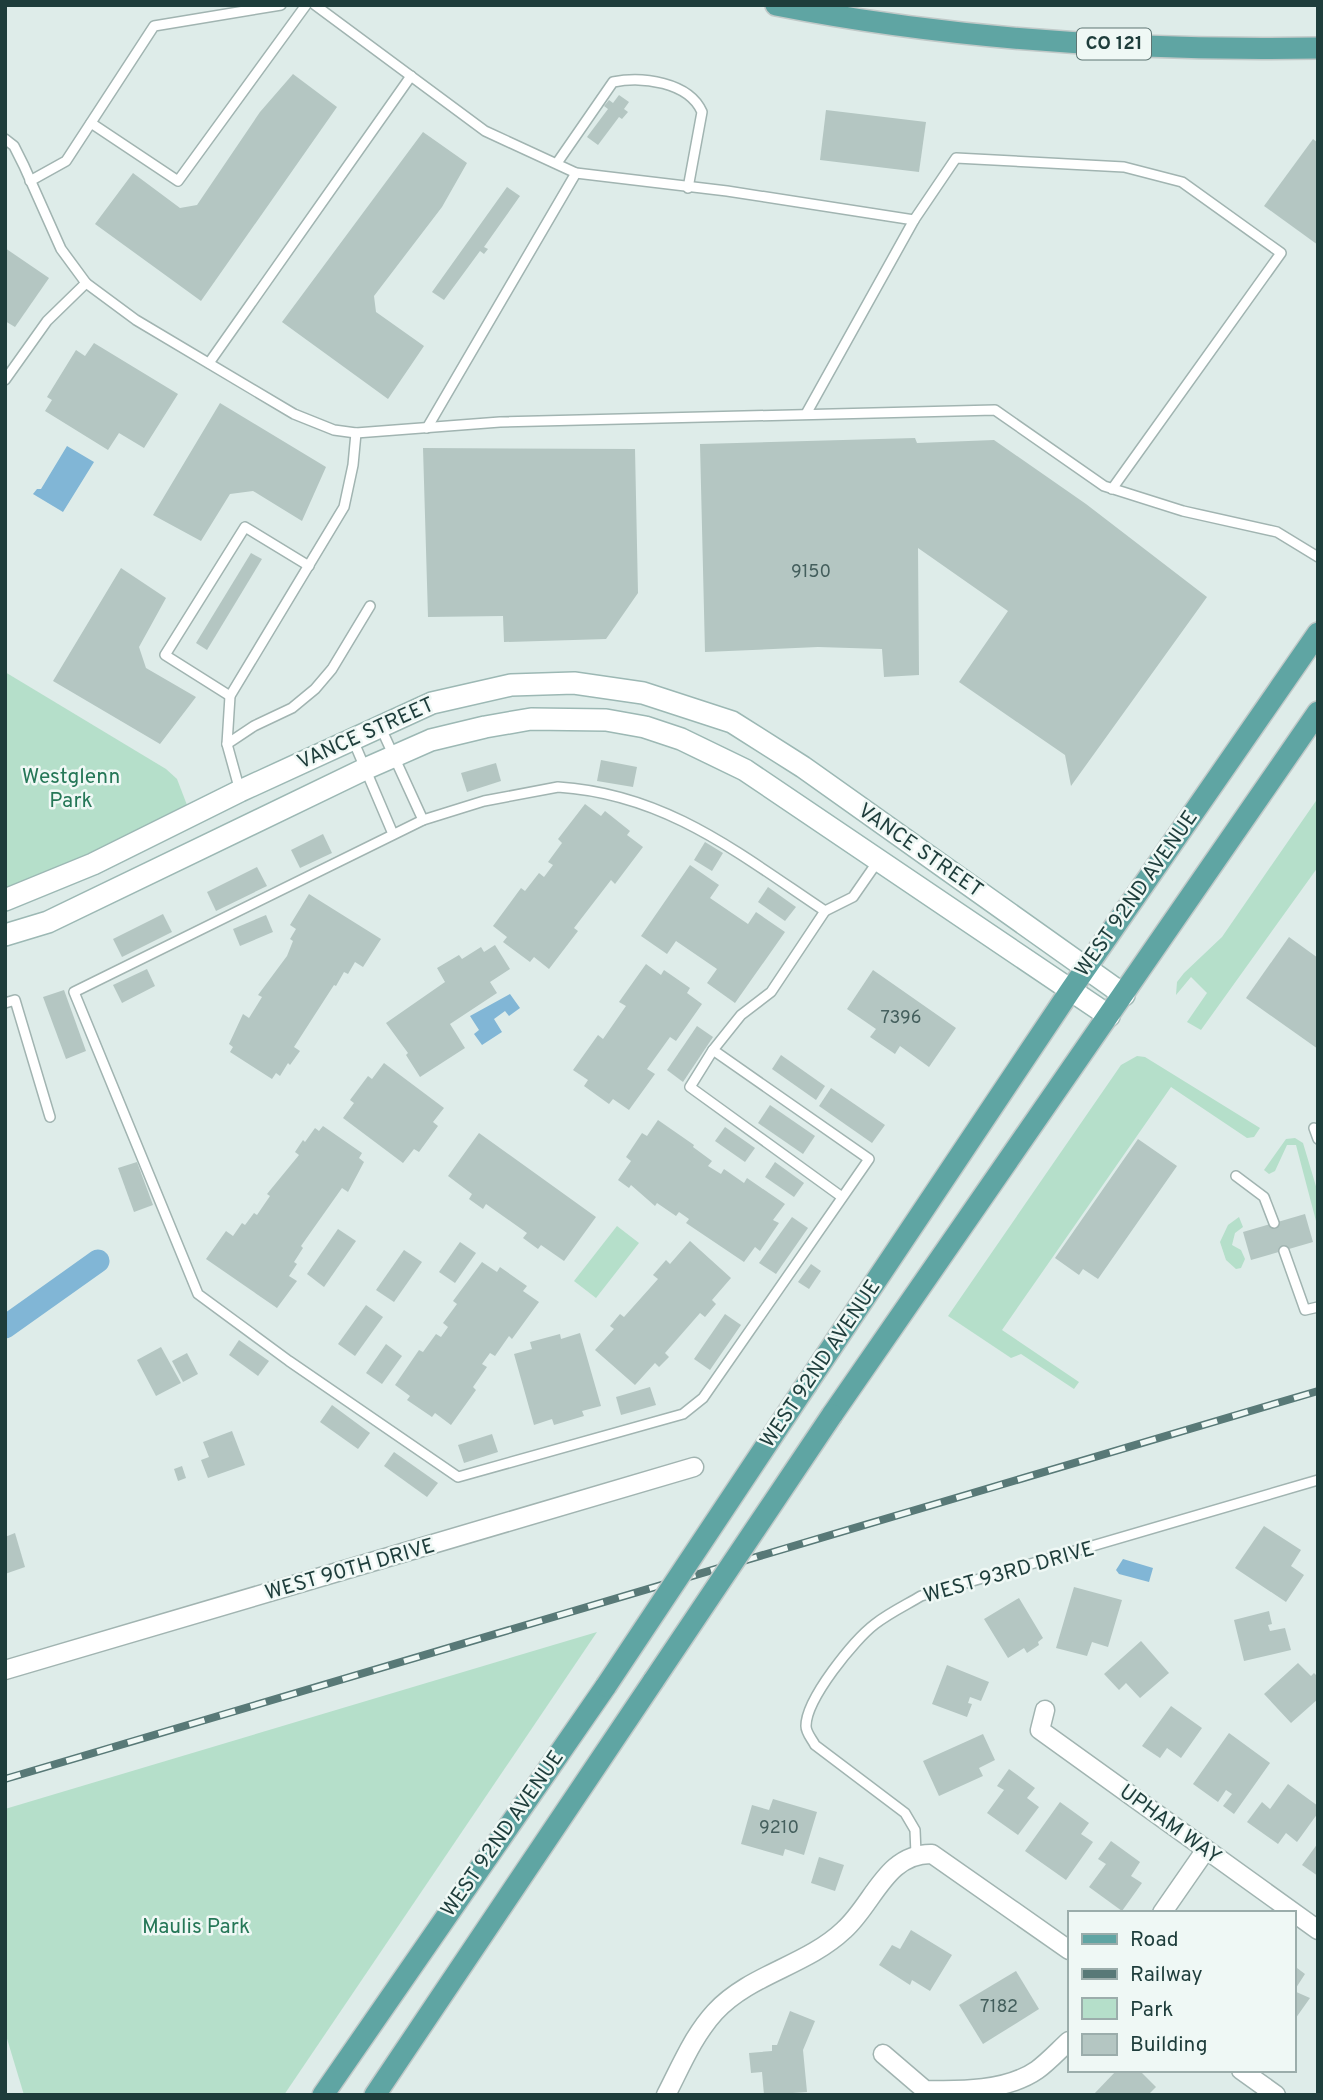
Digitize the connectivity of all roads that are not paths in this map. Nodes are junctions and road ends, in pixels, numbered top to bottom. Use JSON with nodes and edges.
{"nodes":[{"id":1,"x":281,"y":5,"type":"edge"},
{"id":2,"x":306,"y":5,"type":"edge"},
{"id":3,"x":315,"y":5,"type":"edge"},
{"id":4,"x":776,"y":5,"type":"edge"},
{"id":5,"x":1314,"y":48,"type":"edge"},
{"id":6,"x":411,"y":76,"type":"junction"},
{"id":7,"x":91,"y":123,"type":"junction"},
{"id":8,"x":5,"y":139,"type":"edge"},
{"id":9,"x":557,"y":163,"type":"junction"},
{"id":10,"x":576,"y":173,"type":"junction"},
{"id":11,"x":30,"y":181,"type":"junction"},
{"id":12,"x":688,"y":188,"type":"junction"},
{"id":13,"x":914,"y":220,"type":"junction"},
{"id":14,"x":86,"y":283,"type":"junction"},
{"id":15,"x":209,"y":363,"type":"junction"},
{"id":16,"x":9,"y":365,"type":"edge"},
{"id":17,"x":5,"y":380,"type":"edge"},
{"id":18,"x":806,"y":414,"type":"junction"},
{"id":19,"x":427,"y":428,"type":"junction"},
{"id":20,"x":356,"y":433,"type":"junction"},
{"id":21,"x":1112,"y":489,"type":"junction"},
{"id":22,"x":1318,"y":557,"type":"edge"},
{"id":23,"x":309,"y":566,"type":"junction"},
{"id":24,"x":370,"y":606,"type":"dead end"},
{"id":25,"x":1318,"y":634,"type":"edge"},
{"id":26,"x":230,"y":696,"type":"junction"},
{"id":27,"x":1318,"y":712,"type":"edge"},
{"id":28,"x":380,"y":726,"type":"junction"},
{"id":29,"x":352,"y":738,"type":"junction"},
{"id":30,"x":227,"y":744,"type":"junction"},
{"id":31,"x":393,"y":757,"type":"junction"},
{"id":32,"x":365,"y":769,"type":"junction"},
{"id":33,"x":240,"y":791,"type":"junction"},
{"id":34,"x":422,"y":820,"type":"junction"},
{"id":35,"x":393,"y":834,"type":"junction"},
{"id":36,"x":878,"y":861,"type":"junction"},
{"id":37,"x":5,"y":900,"type":"edge"},
{"id":38,"x":825,"y":911,"type":"junction"},
{"id":39,"x":5,"y":936,"type":"edge"},
{"id":40,"x":1086,"y":968,"type":"junction"},
{"id":41,"x":1070,"y":991,"type":"junction"},
{"id":42,"x":1124,"y":995,"type":"junction"},
{"id":43,"x":5,"y":1003,"type":"edge"},
{"id":44,"x":1109,"y":1016,"type":"junction"},
{"id":45,"x":713,"y":1050,"type":"junction"},
{"id":46,"x":50,"y":1116,"type":"dead end"},
{"id":47,"x":1314,"y":1128,"type":"dead end"},
{"id":48,"x":1318,"y":1139,"type":"edge"},
{"id":49,"x":1236,"y":1176,"type":"dead end"},
{"id":50,"x":842,"y":1197,"type":"junction"},
{"id":51,"x":1274,"y":1223,"type":"dead end"},
{"id":52,"x":1284,"y":1251,"type":"dead end"},
{"id":53,"x":1318,"y":1307,"type":"edge"},
{"id":54,"x":694,"y":1467,"type":"dead end"},
{"id":55,"x":1318,"y":1480,"type":"edge"},
{"id":56,"x":5,"y":1670,"type":"edge"},
{"id":57,"x":1045,"y":1710,"type":"dead end"},
{"id":58,"x":1205,"y":1851,"type":"junction"},
{"id":59,"x":924,"y":1854,"type":"junction"},
{"id":60,"x":1163,"y":1911,"type":"edge"},
{"id":61,"x":1291,"y":1911,"type":"edge"},
{"id":62,"x":1295,"y":1914,"type":"edge"},
{"id":63,"x":1318,"y":1930,"type":"edge"},
{"id":64,"x":1068,"y":1949,"type":"edge"},
{"id":65,"x":1068,"y":2042,"type":"edge"},
{"id":66,"x":883,"y":2053,"type":"dead end"},
{"id":67,"x":1244,"y":2072,"type":"edge"},
{"id":68,"x":323,"y":2095,"type":"edge"},
{"id":69,"x":375,"y":2095,"type":"edge"},
{"id":70,"x":666,"y":2095,"type":"edge"},
{"id":71,"x":1276,"y":2095,"type":"edge"}],
"edges":[{"from":1,"to":7,"type":"lane"},
{"from":2,"to":7,"type":"lane"},
{"from":3,"to":6,"type":"lane"},
{"from":4,"to":5,"type":"main road","number":"CO 121"},
{"from":6,"to":9,"type":"lane"},
{"from":6,"to":15,"type":"lane"},
{"from":7,"to":11,"type":"lane"},
{"from":8,"to":11,"type":"lane"},
{"from":9,"to":10,"type":"lane"},
{"from":9,"to":12,"type":"lane"},
{"from":10,"to":12,"type":"lane"},
{"from":10,"to":19,"type":"lane"},
{"from":11,"to":14,"type":"lane"},
{"from":12,"to":13,"type":"lane"},
{"from":13,"to":18,"type":"lane"},
{"from":13,"to":21,"type":"lane"},
{"from":14,"to":15,"type":"lane"},
{"from":14,"to":16,"type":"lane"},
{"from":15,"to":20,"type":"lane"},
{"from":16,"to":17,"type":"lane"},
{"from":18,"to":19,"type":"lane"},
{"from":18,"to":21,"type":"lane"},
{"from":19,"to":20,"type":"lane"},
{"from":20,"to":23,"type":"lane"},
{"from":21,"to":22,"type":"lane"},
{"from":23,"to":26,"type":"lane"},
{"from":23,"to":26,"type":"lane"},
{"from":24,"to":30,"type":"lane"},
{"from":25,"to":40,"type":"main road","name":"WEST 92ND AVENUE"},
{"from":26,"to":30,"type":"lane"},
{"from":27,"to":42,"type":"main road","name":"WEST 92ND AVENUE"},
{"from":28,"to":29,"type":"street","name":"VANCE STREET"},
{"from":28,"to":31,"type":"lane"},
{"from":28,"to":40,"type":"street","name":"VANCE STREET"},
{"from":29,"to":32,"type":"lane"},
{"from":29,"to":33,"type":"street","name":"VANCE STREET"},
{"from":30,"to":33,"type":"lane"},
{"from":31,"to":32,"type":"street","name":"VANCE STREET"},
{"from":31,"to":34,"type":"lane"},
{"from":31,"to":36,"type":"street","name":"VANCE STREET"},
{"from":32,"to":35,"type":"lane"},
{"from":32,"to":39,"type":"street","name":"VANCE STREET"},
{"from":33,"to":37,"type":"street","name":"VANCE STREET"},
{"from":34,"to":35,"type":"lane"},
{"from":34,"to":38,"type":"lane"},
{"from":35,"to":50,"type":"lane"},
{"from":36,"to":38,"type":"lane"},
{"from":36,"to":41,"type":"street","name":"VANCE STREET"},
{"from":38,"to":45,"type":"lane"},
{"from":40,"to":41,"type":"main road","name":"WEST 92ND AVENUE"},
{"from":40,"to":42,"type":"street","name":"VANCE STREET"},
{"from":41,"to":44,"type":"street","name":"VANCE STREET"},
{"from":41,"to":68,"type":"main road","name":"WEST 92ND AVENUE","bridge":true},
{"from":42,"to":44,"type":"main road","name":"WEST 92ND AVENUE"},
{"from":43,"to":46,"type":"lane"},
{"from":44,"to":69,"type":"main road","name":"WEST 92ND AVENUE","bridge":true},
{"from":45,"to":50,"type":"lane"},
{"from":45,"to":50,"type":"lane"},
{"from":47,"to":48,"type":"lane"},
{"from":49,"to":51,"type":"lane"},
{"from":52,"to":53,"type":"lane"},
{"from":54,"to":56,"type":"street","name":"WEST 90TH DRIVE"},
{"from":55,"to":59,"type":"lane","name":"WEST 93RD DRIVE"},
{"from":57,"to":58,"type":"street","name":"UPHAM WAY"},
{"from":58,"to":60,"type":"street"},
{"from":58,"to":61,"type":"street","name":"UPHAM WAY"},
{"from":59,"to":64,"type":"street"},
{"from":59,"to":70,"type":"street"},
{"from":62,"to":63,"type":"street","name":"UPHAM WAY"},
{"from":65,"to":66,"type":"street"},
{"from":67,"to":71,"type":"street"}]}
